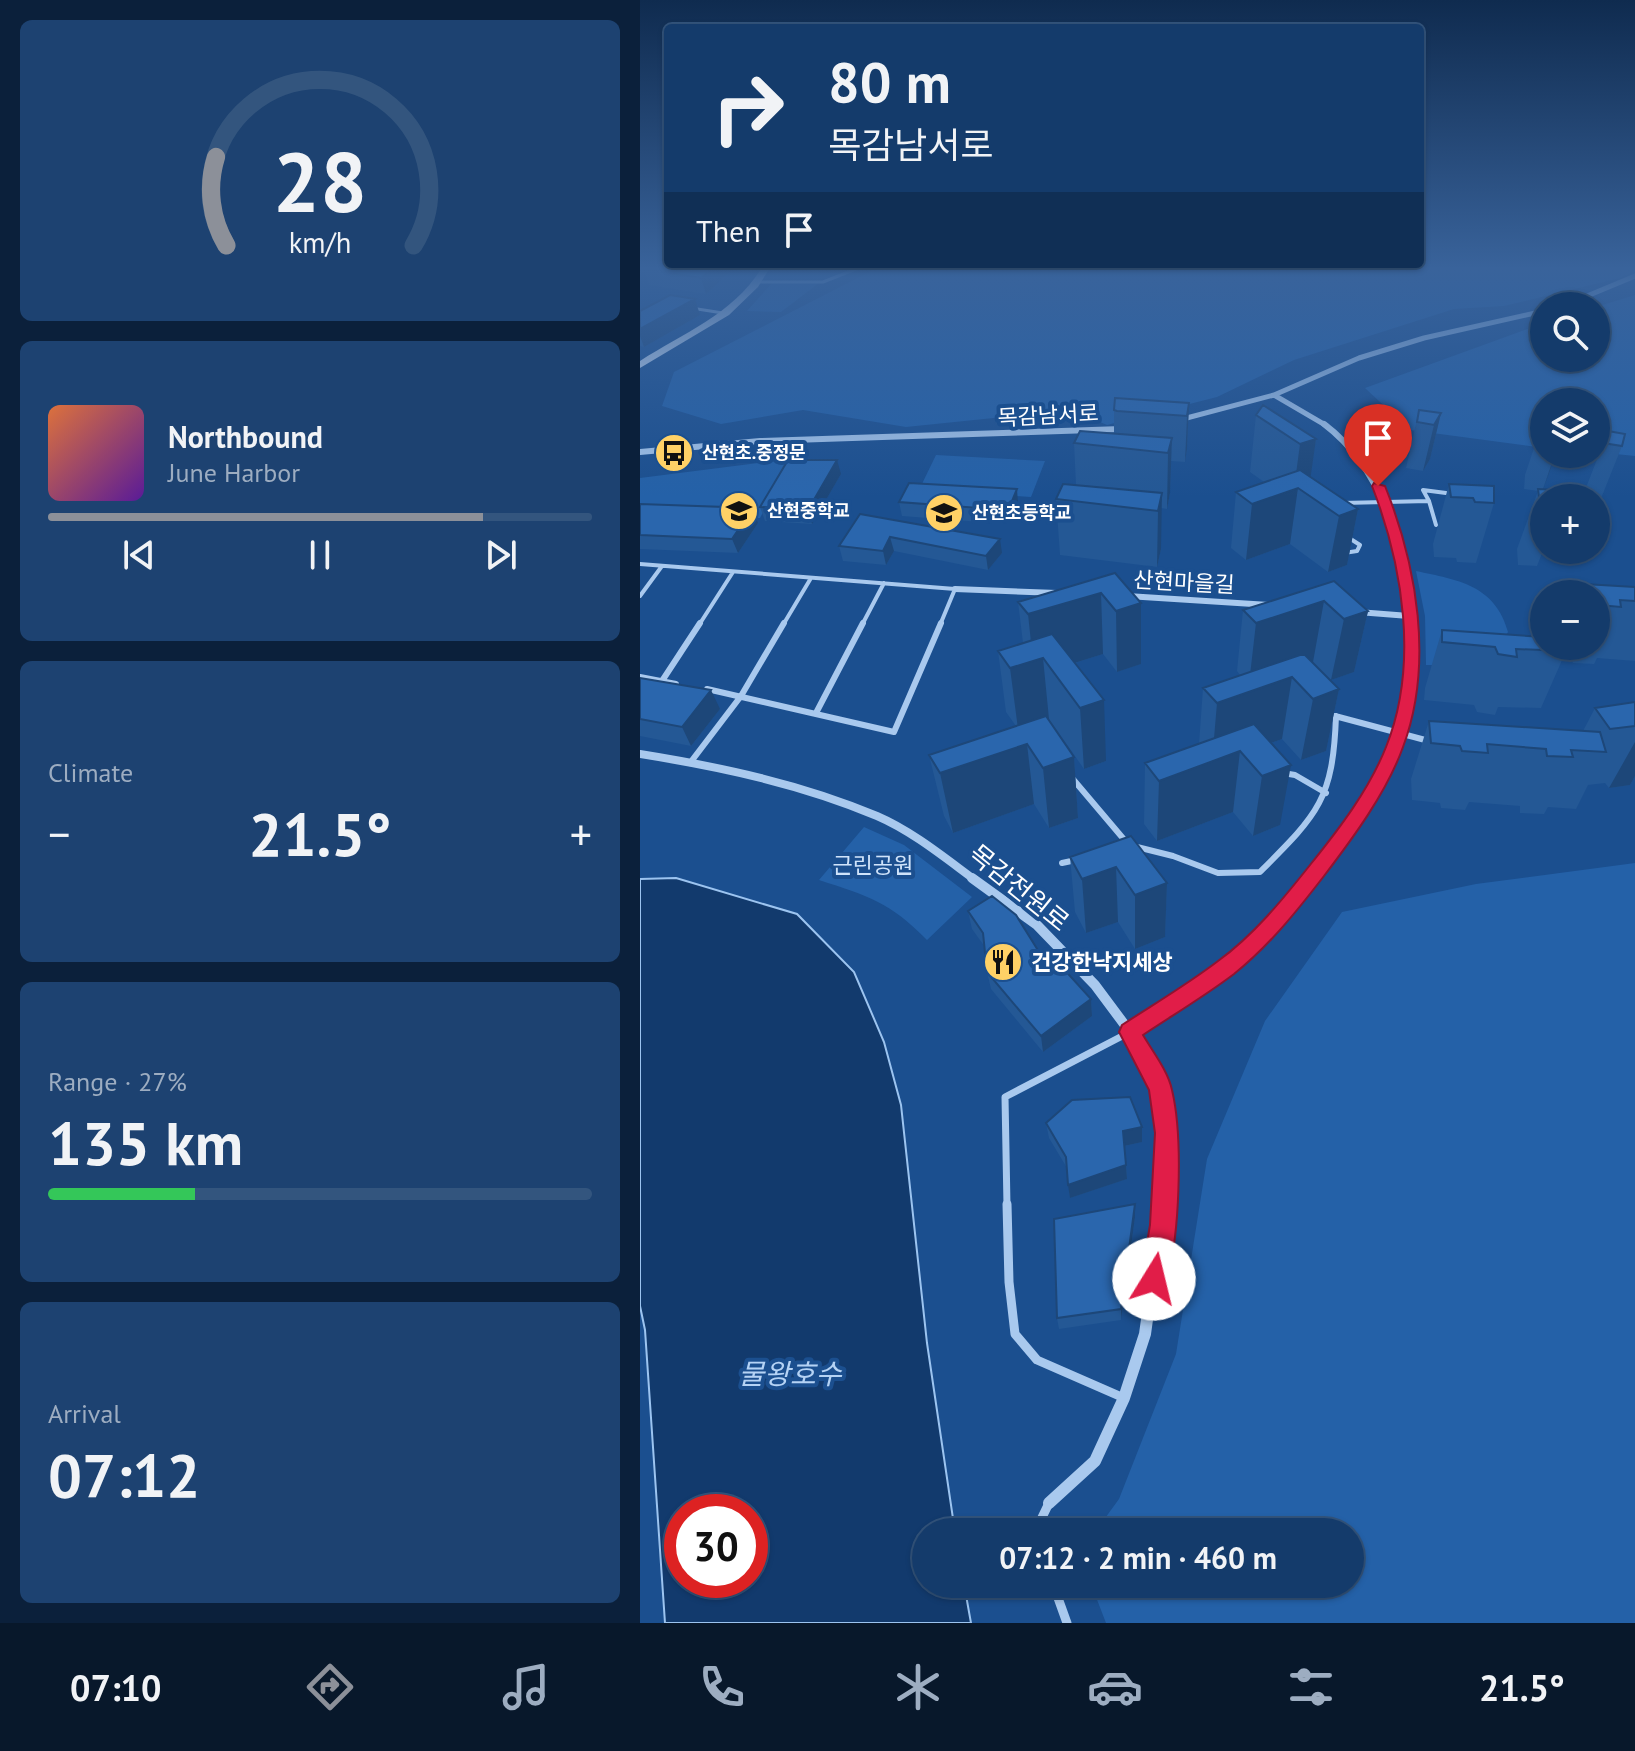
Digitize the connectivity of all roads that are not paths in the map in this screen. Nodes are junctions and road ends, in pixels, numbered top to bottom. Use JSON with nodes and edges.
{"nodes":[{"id":1,"x":672,"y":345,"type":"edge"},
{"id":2,"x":1402,"y":345,"type":"edge"},
{"id":3,"x":640,"y":365,"type":"edge"},
{"id":4,"x":1274,"y":395,"type":"junction"},
{"id":5,"x":1164,"y":423,"type":"edge"},
{"id":6,"x":1137,"y":427,"type":"edge"},
{"id":7,"x":640,"y":452,"type":"edge"},
{"id":8,"x":1446,"y":493,"type":"dead end"},
{"id":9,"x":1384,"y":501,"type":"junction"},
{"id":10,"x":1429,"y":501,"type":"junction"},
{"id":11,"x":1328,"y":506,"type":"edge"},
{"id":12,"x":1436,"y":525,"type":"dead end"},
{"id":13,"x":1336,"y":530,"type":"edge"},
{"id":14,"x":1336,"y":548,"type":"edge"},
{"id":15,"x":640,"y":564,"type":"edge"},
{"id":16,"x":662,"y":566,"type":"junction"},
{"id":17,"x":733,"y":572,"type":"junction"},
{"id":18,"x":811,"y":578,"type":"junction"},
{"id":19,"x":884,"y":583,"type":"junction"},
{"id":20,"x":955,"y":589,"type":"junction"},
{"id":21,"x":1062,"y":594,"type":"edge"},
{"id":22,"x":640,"y":596,"type":"edge"},
{"id":23,"x":1124,"y":596,"type":"edge"},
{"id":24,"x":1285,"y":606,"type":"edge"},
{"id":25,"x":1347,"y":611,"type":"edge"},
{"id":26,"x":1409,"y":616,"type":"junction"},
{"id":27,"x":640,"y":677,"type":"edge"},
{"id":28,"x":662,"y":681,"type":"junction"},
{"id":29,"x":688,"y":686,"type":"edge"},
{"id":30,"x":701,"y":688,"type":"edge"},
{"id":31,"x":741,"y":696,"type":"junction"},
{"id":32,"x":816,"y":713,"type":"junction"},
{"id":33,"x":1323,"y":713,"type":"edge"},
{"id":34,"x":1336,"y":716,"type":"junction"},
{"id":35,"x":1398,"y":734,"type":"junction"},
{"id":36,"x":1436,"y":743,"type":"edge"},
{"id":37,"x":640,"y":754,"type":"edge"},
{"id":38,"x":690,"y":763,"type":"junction"},
{"id":39,"x":1068,"y":773,"type":"edge"},
{"id":40,"x":1279,"y":773,"type":"edge"},
{"id":41,"x":1326,"y":793,"type":"junction"},
{"id":42,"x":1129,"y":845,"type":"junction"},
{"id":43,"x":1116,"y":849,"type":"edge"},
{"id":44,"x":1089,"y":856,"type":"edge"},
{"id":45,"x":1062,"y":863,"type":"dead end"},
{"id":46,"x":1130,"y":1032,"type":"junction"},
{"id":47,"x":1124,"y":1398,"type":"junction"},
{"id":48,"x":1049,"y":1503,"type":"joint"},
{"id":49,"x":1042,"y":1518,"type":"edge"},
{"id":50,"x":1058,"y":1598,"type":"edge"},
{"id":51,"x":1067,"y":1623,"type":"edge"}],
"edges":[{"from":1,"to":3,"type":"street"},
{"from":2,"to":4,"type":"street"},
{"from":4,"to":5,"type":"street"},
{"from":4,"to":9,"type":"street"},
{"from":6,"to":7,"type":"street","name":"목감남서로"},
{"from":8,"to":10,"type":"lane"},
{"from":9,"to":10,"type":"lane"},
{"from":9,"to":11,"type":"lane"},
{"from":9,"to":26,"type":"street"},
{"from":10,"to":12,"type":"lane"},
{"from":13,"to":14,"type":"lane"},
{"from":15,"to":16,"type":"lane"},
{"from":16,"to":17,"type":"lane"},
{"from":16,"to":22,"type":"lane"},
{"from":17,"to":18,"type":"lane"},
{"from":17,"to":28,"type":"lane"},
{"from":18,"to":19,"type":"lane"},
{"from":18,"to":31,"type":"lane"},
{"from":19,"to":20,"type":"lane"},
{"from":19,"to":32,"type":"lane"},
{"from":20,"to":21,"type":"street"},
{"from":20,"to":32,"type":"lane"},
{"from":23,"to":24,"type":"street","name":"산현마을길"},
{"from":25,"to":26,"type":"street"},
{"from":26,"to":35,"type":"street"},
{"from":27,"to":28,"type":"lane"},
{"from":28,"to":29,"type":"lane"},
{"from":30,"to":31,"type":"lane"},
{"from":31,"to":32,"type":"lane"},
{"from":31,"to":38,"type":"lane"},
{"from":33,"to":34,"type":"lane"},
{"from":34,"to":35,"type":"lane"},
{"from":34,"to":41,"type":"lane"},
{"from":35,"to":36,"type":"lane"},
{"from":35,"to":46,"type":"street"},
{"from":37,"to":38,"type":"street","name":"목감전원로"},
{"from":38,"to":46,"type":"street","name":"목감전원로"},
{"from":39,"to":42,"type":"lane"},
{"from":40,"to":41,"type":"lane"},
{"from":41,"to":42,"type":"lane"},
{"from":42,"to":43,"type":"lane"},
{"from":44,"to":45,"type":"lane"},
{"from":46,"to":47,"type":"street","name":"목감전원로"},
{"from":46,"to":47,"type":"lane"},
{"from":47,"to":48,"type":"street","name":"목감전원로"},
{"from":48,"to":49,"type":"lane"},
{"from":50,"to":51,"type":"lane"}]}
